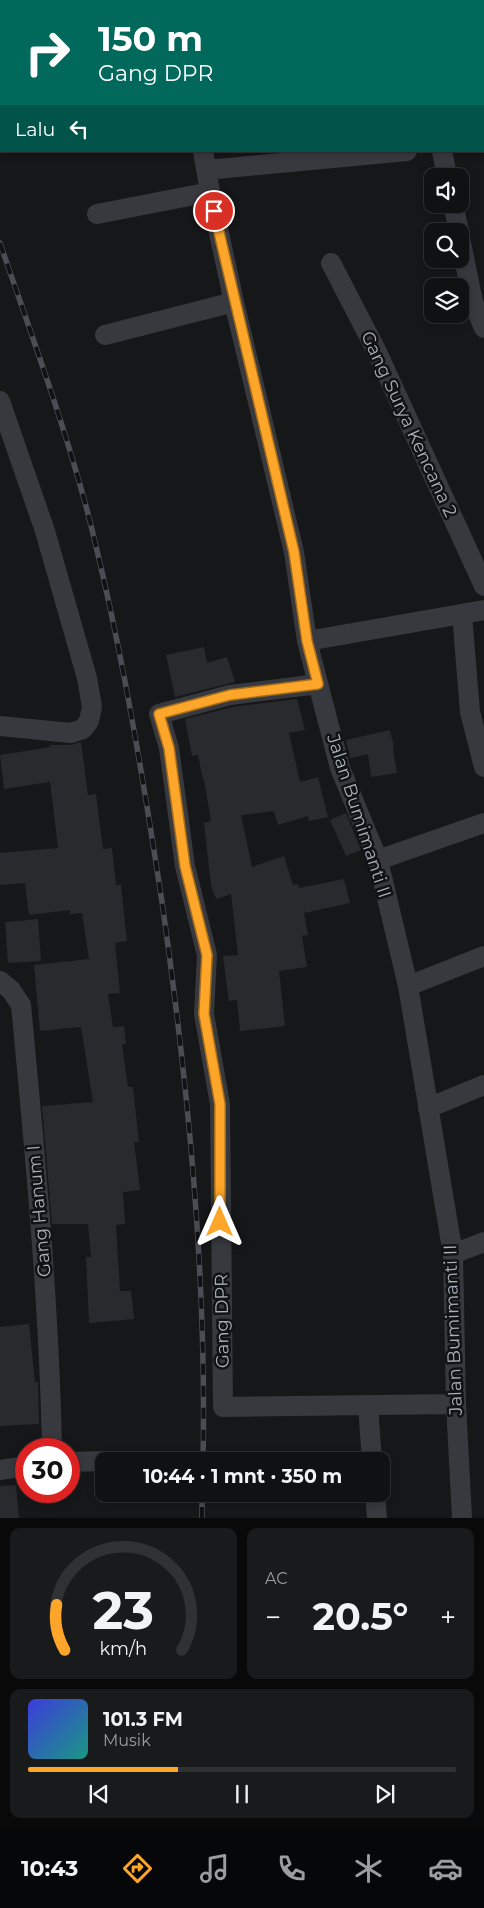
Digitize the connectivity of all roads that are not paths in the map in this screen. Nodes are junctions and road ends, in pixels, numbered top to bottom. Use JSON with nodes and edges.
{"nodes":[{"id":1,"x":385,"y":152,"type":"edge"},
{"id":2,"x":442,"y":152,"type":"edge"},
{"id":3,"x":205,"y":160,"type":"edge"},
{"id":4,"x":445,"y":168,"type":"edge"},
{"id":5,"x":210,"y":192,"type":"junction"},
{"id":6,"x":98,"y":214,"type":"dead end"},
{"id":7,"x":331,"y":263,"type":"dead end"},
{"id":8,"x":469,"y":268,"type":"edge"},
{"id":9,"x":479,"y":301,"type":"edge"},
{"id":10,"x":234,"y":302,"type":"junction"},
{"id":11,"x":484,"y":328,"type":"edge"},
{"id":12,"x":105,"y":335,"type":"dead end"},
{"id":13,"x":0,"y":401,"type":"edge"},
{"id":14,"x":484,"y":586,"type":"edge"},
{"id":15,"x":484,"y":610,"type":"edge"},
{"id":16,"x":462,"y":614,"type":"junction"},
{"id":17,"x":307,"y":641,"type":"junction"},
{"id":18,"x":318,"y":684,"type":"junction"},
{"id":19,"x":0,"y":726,"type":"edge"},
{"id":20,"x":484,"y":767,"type":"edge"},
{"id":21,"x":484,"y":822,"type":"edge"},
{"id":22,"x":378,"y":860,"type":"junction"},
{"id":23,"x":484,"y":956,"type":"edge"},
{"id":24,"x":0,"y":981,"type":"edge"},
{"id":25,"x":408,"y":986,"type":"junction"},
{"id":26,"x":484,"y":1085,"type":"edge"},
{"id":27,"x":428,"y":1108,"type":"junction"},
{"id":28,"x":484,"y":1242,"type":"edge"},
{"id":29,"x":453,"y":1254,"type":"junction"},
{"id":30,"x":456,"y":1404,"type":"junction"},
{"id":31,"x":368,"y":1405,"type":"junction"},
{"id":32,"x":52,"y":1438,"type":"edge"},
{"id":33,"x":371,"y":1452,"type":"edge"},
{"id":34,"x":80,"y":1462,"type":"edge"},
{"id":35,"x":95,"y":1462,"type":"edge"},
{"id":36,"x":15,"y":1468,"type":"edge"},
{"id":37,"x":0,"y":1470,"type":"edge"},
{"id":38,"x":376,"y":1502,"type":"edge"},
{"id":39,"x":377,"y":1518,"type":"edge"},
{"id":40,"x":462,"y":1518,"type":"edge"}],
"edges":[{"from":1,"to":3,"type":"street"},
{"from":2,"to":4,"type":"street"},
{"from":3,"to":5,"type":"street","name":"Jalan Bumimanti II"},
{"from":5,"to":6,"type":"street"},
{"from":5,"to":10,"type":"street","name":"Jalan Bumimanti II"},
{"from":7,"to":14,"type":"street","name":"Gang Surya Kencana 2"},
{"from":8,"to":9,"type":"street"},
{"from":9,"to":11,"type":"street"},
{"from":10,"to":12,"type":"street"},
{"from":10,"to":17,"type":"street","name":"Jalan Bumimanti II"},
{"from":13,"to":19,"type":"street"},
{"from":15,"to":16,"type":"street"},
{"from":16,"to":17,"type":"street"},
{"from":16,"to":20,"type":"street"},
{"from":17,"to":18,"type":"street","name":"Jalan Bumimanti II"},
{"from":18,"to":22,"type":"street","name":"Jalan Bumimanti II"},
{"from":18,"to":31,"type":"street","name":"Gang DPR"},
{"from":21,"to":22,"type":"street"},
{"from":22,"to":25,"type":"street","name":"Jalan Bumimanti II"},
{"from":23,"to":25,"type":"street"},
{"from":24,"to":32,"type":"street","name":"Gang Hanum I"},
{"from":25,"to":27,"type":"street","name":"Jalan Bumimanti II"},
{"from":26,"to":27,"type":"street"},
{"from":27,"to":29,"type":"street","name":"Jalan Bumimanti II"},
{"from":28,"to":29,"type":"street"},
{"from":29,"to":30,"type":"street","name":"Jalan Bumimanti II"},
{"from":30,"to":31,"type":"street"},
{"from":30,"to":40,"type":"street","name":"Jalan Bumimanti II"},
{"from":31,"to":33,"type":"street"},
{"from":34,"to":35,"type":"street"},
{"from":36,"to":37,"type":"street"},
{"from":38,"to":39,"type":"street"}]}
